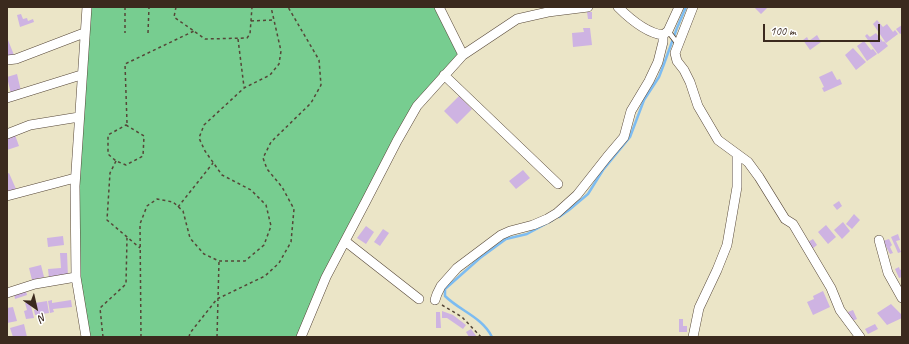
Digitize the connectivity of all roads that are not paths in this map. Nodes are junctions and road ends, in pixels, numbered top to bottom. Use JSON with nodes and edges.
{"nodes":[{"id":1,"x":87,"y":7,"type":"edge"},
{"id":2,"x":439,"y":7,"type":"edge"},
{"id":3,"x":588,"y":7,"type":"edge"},
{"id":4,"x":618,"y":7,"type":"edge"},
{"id":5,"x":679,"y":7,"type":"edge"},
{"id":6,"x":693,"y":7,"type":"edge"},
{"id":7,"x":84,"y":33,"type":"junction"},
{"id":8,"x":666,"y":33,"type":"junction"},
{"id":9,"x":678,"y":45,"type":"junction"},
{"id":10,"x":463,"y":55,"type":"junction"},
{"id":11,"x":7,"y":60,"type":"edge"},
{"id":12,"x":81,"y":75,"type":"junction"},
{"id":13,"x":444,"y":75,"type":"junction"},
{"id":14,"x":7,"y":98,"type":"edge"},
{"id":15,"x":79,"y":117,"type":"junction"},
{"id":16,"x":7,"y":134,"type":"edge"},
{"id":17,"x":737,"y":154,"type":"junction"},
{"id":18,"x":75,"y":178,"type":"junction"},
{"id":19,"x":558,"y":184,"type":"dead end"},
{"id":20,"x":7,"y":196,"type":"edge"},
{"id":21,"x":879,"y":240,"type":"dead end"},
{"id":22,"x":345,"y":241,"type":"junction"},
{"id":23,"x":76,"y":277,"type":"junction"},
{"id":24,"x":7,"y":293,"type":"edge"},
{"id":25,"x":902,"y":298,"type":"edge"},
{"id":26,"x":419,"y":299,"type":"dead end"},
{"id":27,"x":435,"y":300,"type":"road end"},
{"id":28,"x":86,"y":337,"type":"edge"},
{"id":29,"x":301,"y":337,"type":"edge"},
{"id":30,"x":693,"y":337,"type":"edge"},
{"id":31,"x":860,"y":337,"type":"edge"}],
"edges":[{"from":1,"to":7,"type":"street"},
{"from":2,"to":10,"type":"street"},
{"from":3,"to":10,"type":"street"},
{"from":4,"to":8,"type":"street"},
{"from":5,"to":8,"type":"street"},
{"from":6,"to":9,"type":"street"},
{"from":7,"to":11,"type":"street"},
{"from":7,"to":12,"type":"street"},
{"from":8,"to":9,"type":"lane"},
{"from":8,"to":27,"type":"street"},
{"from":9,"to":17,"type":"street"},
{"from":10,"to":13,"type":"street"},
{"from":12,"to":14,"type":"street"},
{"from":12,"to":15,"type":"street"},
{"from":13,"to":19,"type":"street"},
{"from":13,"to":22,"type":"street"},
{"from":15,"to":16,"type":"street"},
{"from":15,"to":18,"type":"street"},
{"from":17,"to":30,"type":"street"},
{"from":17,"to":31,"type":"street"},
{"from":18,"to":20,"type":"street"},
{"from":18,"to":23,"type":"street"},
{"from":21,"to":25,"type":"street"},
{"from":22,"to":26,"type":"street"},
{"from":22,"to":29,"type":"street"},
{"from":23,"to":24,"type":"street"},
{"from":23,"to":28,"type":"street"}]}
